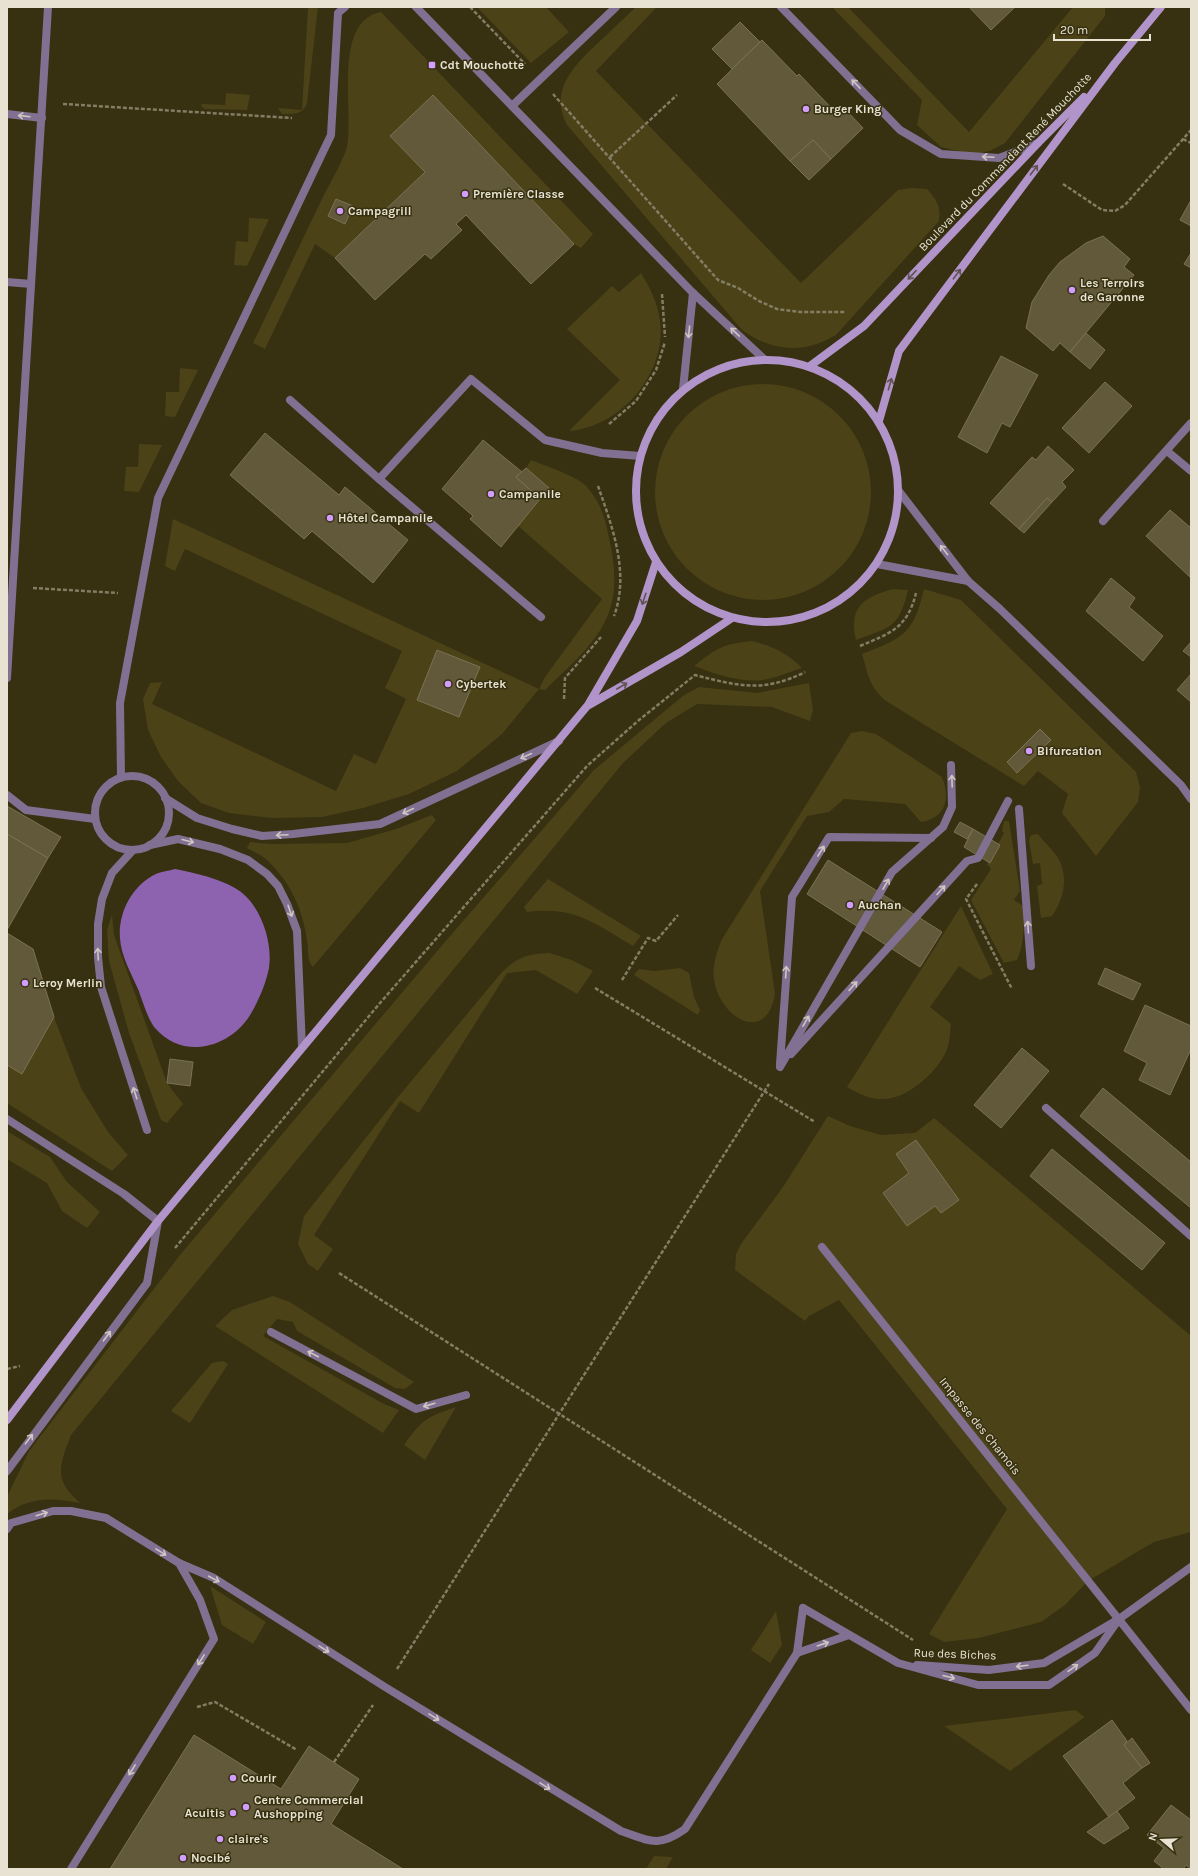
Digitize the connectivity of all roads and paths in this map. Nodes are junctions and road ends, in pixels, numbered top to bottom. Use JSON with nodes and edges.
{"nodes":[{"id":1,"x":48,"y":7,"type":"edge"},
{"id":2,"x":345,"y":7,"type":"edge"},
{"id":3,"x":416,"y":7,"type":"edge"},
{"id":4,"x":470,"y":7,"type":"edge"},
{"id":5,"x":616,"y":7,"type":"edge"},
{"id":6,"x":781,"y":7,"type":"edge"},
{"id":7,"x":1161,"y":7,"type":"edge"},
{"id":8,"x":1105,"y":77,"type":"junction"},
{"id":9,"x":540,"y":79,"type":"junction"},
{"id":10,"x":677,"y":95,"type":"dead end"},
{"id":11,"x":42,"y":103,"type":"junction"},
{"id":12,"x":512,"y":106,"type":"junction"},
{"id":13,"x":7,"y":114,"type":"edge"},
{"id":14,"x":42,"y":118,"type":"junction"},
{"id":15,"x":292,"y":118,"type":"dead end"},
{"id":16,"x":1191,"y":130,"type":"edge"},
{"id":17,"x":1183,"y":139,"type":"junction"},
{"id":18,"x":1038,"y":143,"type":"junction"},
{"id":19,"x":1191,"y":143,"type":"edge"},
{"id":20,"x":610,"y":157,"type":"junction"},
{"id":21,"x":1063,"y":184,"type":"dead end"},
{"id":22,"x":7,"y":282,"type":"edge"},
{"id":23,"x":32,"y":284,"type":"junction"},
{"id":24,"x":693,"y":293,"type":"junction"},
{"id":25,"x":662,"y":294,"type":"dead end"},
{"id":26,"x":850,"y":312,"type":"dead end"},
{"id":27,"x":764,"y":358,"type":"junction"},
{"id":28,"x":810,"y":366,"type":"junction"},
{"id":29,"x":683,"y":389,"type":"junction"},
{"id":30,"x":290,"y":400,"type":"dead end"},
{"id":31,"x":879,"y":421,"type":"junction"},
{"id":32,"x":1191,"y":423,"type":"edge"},
{"id":33,"x":610,"y":424,"type":"dead end"},
{"id":34,"x":1167,"y":451,"type":"junction"},
{"id":35,"x":640,"y":456,"type":"junction"},
{"id":36,"x":1191,"y":471,"type":"edge"},
{"id":37,"x":379,"y":480,"type":"junction"},
{"id":38,"x":598,"y":486,"type":"dead end"},
{"id":39,"x":898,"y":490,"type":"junction"},
{"id":40,"x":1103,"y":521,"type":"dead end"},
{"id":41,"x":656,"y":562,"type":"junction"},
{"id":42,"x":877,"y":564,"type":"junction"},
{"id":43,"x":921,"y":572,"type":"junction"},
{"id":44,"x":968,"y":581,"type":"junction"},
{"id":45,"x":13,"y":587,"type":"junction"},
{"id":46,"x":140,"y":594,"type":"junction"},
{"id":47,"x":541,"y":617,"type":"dead end"},
{"id":48,"x":732,"y":618,"type":"junction"},
{"id":49,"x":611,"y":621,"type":"dead end"},
{"id":50,"x":604,"y":634,"type":"dead end"},
{"id":51,"x":860,"y":646,"type":"dead end"},
{"id":52,"x":805,"y":672,"type":"dead end"},
{"id":53,"x":7,"y":678,"type":"edge"},
{"id":54,"x":564,"y":701,"type":"dead end"},
{"id":55,"x":588,"y":705,"type":"junction"},
{"id":56,"x":561,"y":739,"type":"junction"},
{"id":57,"x":951,"y":765,"type":"dead end"},
{"id":58,"x":121,"y":777,"type":"junction"},
{"id":59,"x":7,"y":795,"type":"edge"},
{"id":60,"x":165,"y":798,"type":"junction"},
{"id":61,"x":1191,"y":799,"type":"edge"},
{"id":62,"x":1008,"y":801,"type":"dead end"},
{"id":63,"x":1019,"y":809,"type":"dead end"},
{"id":64,"x":95,"y":819,"type":"junction"},
{"id":65,"x":931,"y":838,"type":"junction"},
{"id":66,"x":150,"y":845,"type":"junction"},
{"id":67,"x":133,"y":850,"type":"junction"},
{"id":68,"x":967,"y":861,"type":"junction"},
{"id":69,"x":678,"y":915,"type":"dead end"},
{"id":70,"x":1031,"y":966,"type":"dead end"},
{"id":71,"x":622,"y":980,"type":"dead end"},
{"id":72,"x":595,"y":988,"type":"dead end"},
{"id":73,"x":1012,"y":989,"type":"dead end"},
{"id":74,"x":302,"y":1047,"type":"junction"},
{"id":75,"x":780,"y":1067,"type":"junction"},
{"id":76,"x":765,"y":1091,"type":"junction"},
{"id":77,"x":1046,"y":1108,"type":"dead end"},
{"id":78,"x":7,"y":1119,"type":"edge"},
{"id":79,"x":815,"y":1122,"type":"dead end"},
{"id":80,"x":147,"y":1130,"type":"dead end"},
{"id":81,"x":158,"y":1221,"type":"junction"},
{"id":82,"x":1191,"y":1236,"type":"edge"},
{"id":83,"x":822,"y":1247,"type":"dead end"},
{"id":84,"x":172,"y":1252,"type":"dead end"},
{"id":85,"x":339,"y":1273,"type":"dead end"},
{"id":86,"x":271,"y":1332,"type":"dead end"},
{"id":87,"x":466,"y":1395,"type":"dead end"},
{"id":88,"x":560,"y":1414,"type":"junction"},
{"id":89,"x":7,"y":1420,"type":"edge"},
{"id":90,"x":7,"y":1471,"type":"edge"},
{"id":91,"x":7,"y":1529,"type":"edge"},
{"id":92,"x":178,"y":1563,"type":"junction"},
{"id":93,"x":1191,"y":1567,"type":"edge"},
{"id":94,"x":1119,"y":1619,"type":"junction"},
{"id":95,"x":849,"y":1635,"type":"junction"},
{"id":96,"x":913,"y":1640,"type":"dead end"},
{"id":97,"x":797,"y":1653,"type":"junction"},
{"id":98,"x":898,"y":1664,"type":"junction"},
{"id":99,"x":385,"y":1688,"type":"junction"},
{"id":100,"x":191,"y":1708,"type":"dead end"},
{"id":101,"x":1191,"y":1710,"type":"edge"},
{"id":102,"x":297,"y":1750,"type":"dead end"},
{"id":103,"x":334,"y":1762,"type":"dead end"},
{"id":104,"x":71,"y":1869,"type":"edge"}],
"edges":[{"from":1,"to":11,"type":"street"},
{"from":2,"to":46,"type":"street"},
{"from":3,"to":12,"type":"street"},
{"from":4,"to":9,"type":"path"},
{"from":5,"to":9,"type":"street"},
{"from":18,"to":6,"type":"street","one_way":true},
{"from":7,"to":8,"type":"main road"},
{"from":8,"to":18,"type":"main road","name":"Boulevard du Commandant René Mouchotte"},
{"from":31,"to":8,"type":"main road","name":"Boulevard du Commandant René Mouchotte","one_way":true},
{"from":9,"to":12,"type":"street"},
{"from":9,"to":20,"type":"path"},
{"from":10,"to":20,"type":"path"},
{"from":11,"to":14,"type":"street"},
{"from":11,"to":15,"type":"path"},
{"from":12,"to":24,"type":"street"},
{"from":14,"to":13,"type":"street","one_way":true},
{"from":14,"to":23,"type":"street"},
{"from":16,"to":17,"type":"path"},
{"from":17,"to":19,"type":"path"},
{"from":17,"to":21,"type":"path"},
{"from":18,"to":28,"type":"main road","name":"Boulevard du Commandant René Mouchotte","one_way":true},
{"from":20,"to":26,"type":"path"},
{"from":22,"to":23,"type":"street"},
{"from":23,"to":45,"type":"street"},
{"from":27,"to":24,"type":"street","one_way":true},
{"from":24,"to":29,"type":"street","one_way":true},
{"from":25,"to":33,"type":"path"},
{"from":27,"to":28,"type":"main road"},
{"from":27,"to":29,"type":"main road"},
{"from":28,"to":31,"type":"main road"},
{"from":29,"to":35,"type":"main road"},
{"from":30,"to":37,"type":"street"},
{"from":31,"to":39,"type":"main road"},
{"from":32,"to":34,"type":"street"},
{"from":34,"to":36,"type":"street"},
{"from":34,"to":40,"type":"street"},
{"from":35,"to":37,"type":"street"},
{"from":35,"to":41,"type":"main road"},
{"from":37,"to":47,"type":"street"},
{"from":38,"to":49,"type":"path"},
{"from":39,"to":42,"type":"main road"},
{"from":44,"to":39,"type":"street","one_way":true},
{"from":41,"to":48,"type":"main road"},
{"from":41,"to":55,"type":"main road","one_way":true},
{"from":42,"to":43,"type":"street"},
{"from":42,"to":48,"type":"main road"},
{"from":43,"to":44,"type":"street"},
{"from":43,"to":51,"type":"path"},
{"from":44,"to":61,"type":"street"},
{"from":45,"to":46,"type":"path"},
{"from":45,"to":53,"type":"street"},
{"from":46,"to":58,"type":"street"},
{"from":55,"to":48,"type":"main road","one_way":true},
{"from":50,"to":54,"type":"path"},
{"from":52,"to":84,"type":"path"},
{"from":55,"to":56,"type":"main road"},
{"from":56,"to":60,"type":"street","one_way":true},
{"from":56,"to":74,"type":"main road"},
{"from":65,"to":57,"type":"street","one_way":true},
{"from":58,"to":60,"type":"street"},
{"from":58,"to":64,"type":"street"},
{"from":59,"to":64,"type":"street"},
{"from":60,"to":66,"type":"street"},
{"from":62,"to":68,"type":"street"},
{"from":70,"to":63,"type":"street","one_way":true},
{"from":64,"to":67,"type":"street"},
{"from":75,"to":65,"type":"street","one_way":true},
{"from":75,"to":65,"type":"street","one_way":true},
{"from":66,"to":67,"type":"street"},
{"from":66,"to":74,"type":"street","one_way":true},
{"from":80,"to":67,"type":"street","one_way":true},
{"from":68,"to":73,"type":"path"},
{"from":75,"to":68,"type":"street","one_way":true},
{"from":69,"to":71,"type":"path"},
{"from":72,"to":76,"type":"path"},
{"from":74,"to":81,"type":"main road"},
{"from":75,"to":76,"type":"path"},
{"from":76,"to":79,"type":"path"},
{"from":76,"to":88,"type":"path"},
{"from":77,"to":82,"type":"street"},
{"from":78,"to":81,"type":"street"},
{"from":81,"to":89,"type":"main road"},
{"from":90,"to":81,"type":"street","one_way":true},
{"from":83,"to":94,"type":"street","name":"Impasse des Chamois"},
{"from":85,"to":88,"type":"path"},
{"from":87,"to":86,"type":"street","one_way":true},
{"from":88,"to":96,"type":"path"},
{"from":88,"to":99,"type":"path"},
{"from":91,"to":92,"type":"street","one_way":true},
{"from":92,"to":99,"type":"street","one_way":true},
{"from":92,"to":104,"type":"street","one_way":true},
{"from":93,"to":94,"type":"street","name":"Rue des Biches"},
{"from":94,"to":98,"type":"street","name":"Rue des Biches","one_way":true},
{"from":98,"to":94,"type":"street","name":"Rue des Biches","one_way":true},
{"from":94,"to":101,"type":"street","name":"Impasse des Chamois"},
{"from":97,"to":95,"type":"street","one_way":true},
{"from":95,"to":97,"type":"street","name":"Rue des Biches"},
{"from":95,"to":98,"type":"street","name":"Rue des Biches"},
{"from":99,"to":97,"type":"street","one_way":true},
{"from":99,"to":103,"type":"path"},
{"from":100,"to":102,"type":"path"}]}
